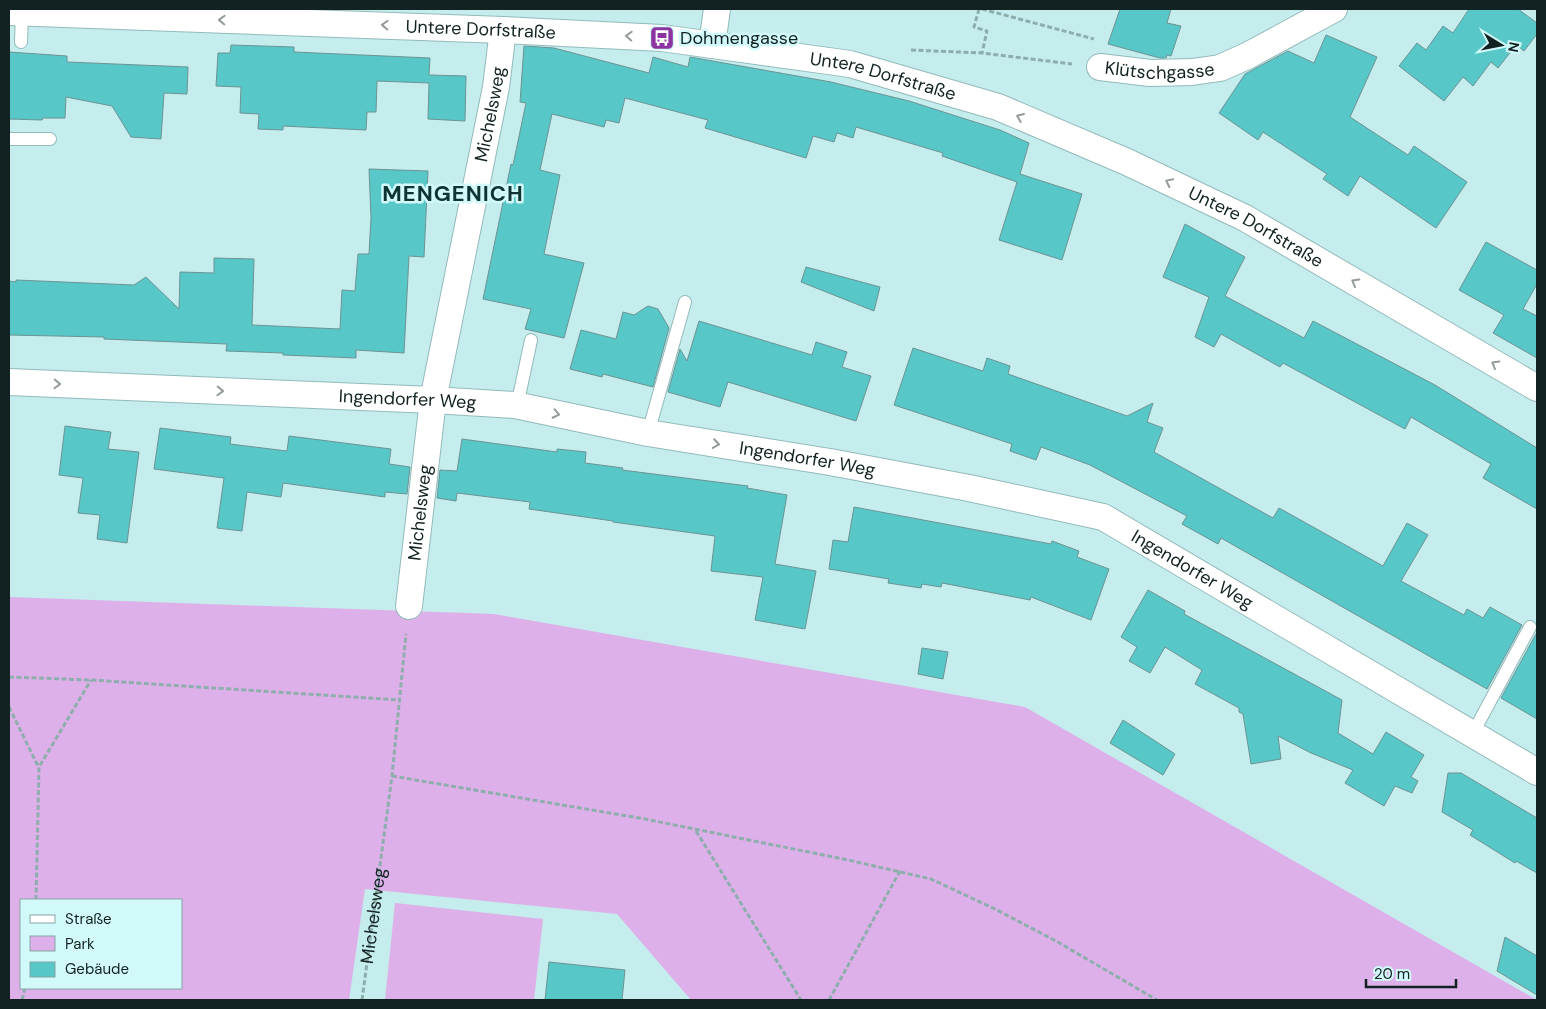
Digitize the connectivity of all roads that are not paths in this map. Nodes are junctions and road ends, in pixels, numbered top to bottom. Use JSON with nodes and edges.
{"nodes":[{"id":1,"x":717,"y":9,"type":"edge"},
{"id":2,"x":1334,"y":9,"type":"edge"},
{"id":3,"x":16,"y":12,"type":"edge"},
{"id":4,"x":504,"y":30,"type":"junction"},
{"id":5,"x":21,"y":42,"type":"dead end"},
{"id":6,"x":712,"y":45,"type":"junction"},
{"id":7,"x":1100,"y":67,"type":"road end"},
{"id":8,"x":9,"y":139,"type":"edge"},
{"id":9,"x":50,"y":139,"type":"dead end"},
{"id":10,"x":685,"y":302,"type":"dead end"},
{"id":11,"x":531,"y":340,"type":"dead end"},
{"id":12,"x":9,"y":382,"type":"edge"},
{"id":13,"x":1537,"y":388,"type":"edge"},
{"id":14,"x":433,"y":400,"type":"junction"},
{"id":15,"x":516,"y":406,"type":"junction"},
{"id":16,"x":648,"y":433,"type":"junction"},
{"id":17,"x":409,"y":606,"type":"road end"},
{"id":18,"x":1530,"y":626,"type":"dead end"},
{"id":19,"x":1473,"y":733,"type":"junction"},
{"id":20,"x":1537,"y":772,"type":"edge"}],
"edges":[{"from":1,"to":6,"type":"street"},
{"from":2,"to":7,"type":"street","name":"Klütschgasse"},
{"from":4,"to":3,"type":"street","name":"Untere Dorfstraße","one_way":true},
{"from":3,"to":5,"type":"lane"},
{"from":6,"to":4,"type":"street","name":"Untere Dorfstraße","one_way":true},
{"from":4,"to":14,"type":"street","name":"Michelsweg"},
{"from":13,"to":6,"type":"street","name":"Untere Dorfstraße","one_way":true},
{"from":8,"to":9,"type":"lane"},
{"from":10,"to":16,"type":"lane"},
{"from":11,"to":15,"type":"lane"},
{"from":12,"to":14,"type":"street","name":"Ingendorfer Weg","one_way":true},
{"from":14,"to":15,"type":"street","name":"Ingendorfer Weg"},
{"from":14,"to":17,"type":"street","name":"Michelsweg"},
{"from":15,"to":16,"type":"street","name":"Ingendorfer Weg","one_way":true},
{"from":16,"to":19,"type":"street","name":"Ingendorfer Weg","one_way":true},
{"from":18,"to":19,"type":"lane"},
{"from":19,"to":20,"type":"street","name":"Ingendorfer Weg"}]}
